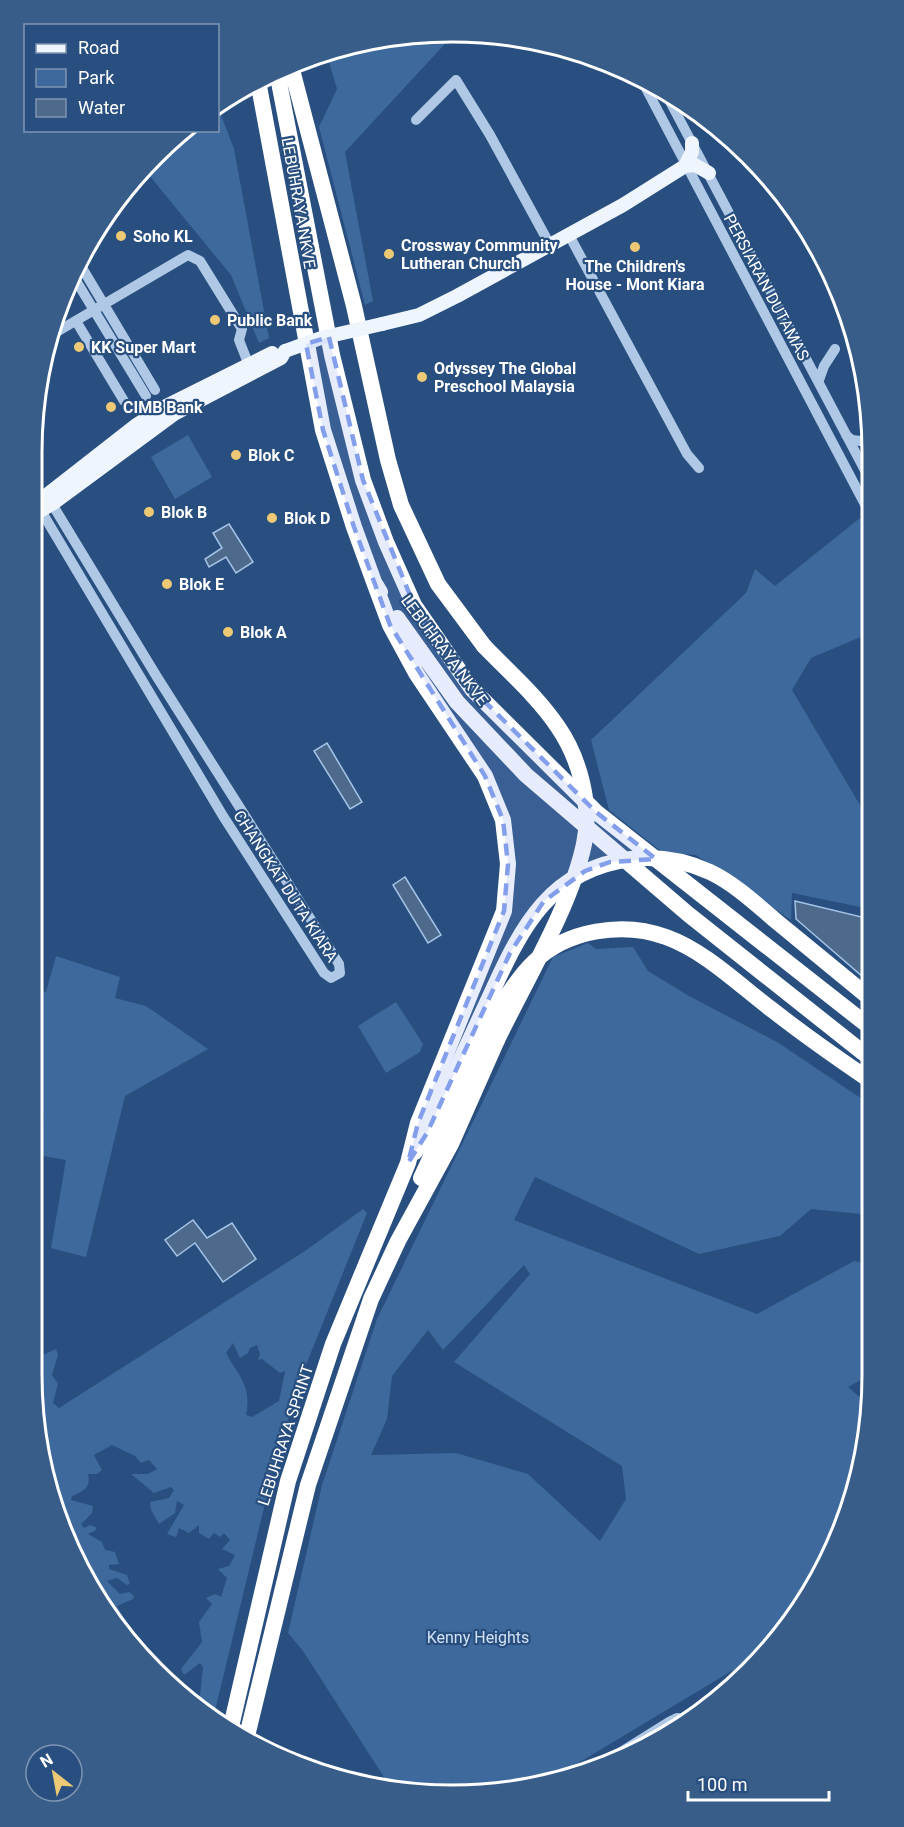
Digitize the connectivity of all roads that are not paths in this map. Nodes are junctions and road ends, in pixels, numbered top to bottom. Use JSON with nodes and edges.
{"nodes":[{"id":1,"x":293,"y":74,"type":"edge"},
{"id":2,"x":278,"y":81,"type":"edge"},
{"id":3,"x":260,"y":90,"type":"edge"},
{"id":4,"x":256,"y":92,"type":"edge"},
{"id":5,"x":648,"y":92,"type":"edge"},
{"id":6,"x":261,"y":98,"type":"junction"},
{"id":7,"x":673,"y":107,"type":"edge"},
{"id":8,"x":416,"y":120,"type":"dead end"},
{"id":9,"x":692,"y":143,"type":"junction"},
{"id":10,"x":685,"y":166,"type":"junction"},
{"id":11,"x":709,"y":173,"type":"junction"},
{"id":12,"x":569,"y":235,"type":"junction"},
{"id":13,"x":548,"y":242,"type":"junction"},
{"id":14,"x":84,"y":271,"type":"edge"},
{"id":15,"x":78,"y":284,"type":"edge"},
{"id":16,"x":104,"y":304,"type":"junction"},
{"id":17,"x":94,"y":310,"type":"junction"},
{"id":18,"x":76,"y":321,"type":"junction"},
{"id":19,"x":61,"y":330,"type":"edge"},
{"id":20,"x":835,"y":349,"type":"dead end"},
{"id":21,"x":285,"y":351,"type":"junction"},
{"id":22,"x":248,"y":363,"type":"junction"},
{"id":23,"x":819,"y":380,"type":"junction"},
{"id":24,"x":156,"y":390,"type":"dead end"},
{"id":25,"x":146,"y":396,"type":"dead end"},
{"id":26,"x":124,"y":400,"type":"dead end"},
{"id":27,"x":164,"y":414,"type":"junction"},
{"id":28,"x":845,"y":435,"type":"junction"},
{"id":29,"x":862,"y":441,"type":"edge"},
{"id":30,"x":862,"y":465,"type":"edge"},
{"id":31,"x":699,"y":468,"type":"dead end"},
{"id":32,"x":862,"y":499,"type":"edge"},
{"id":33,"x":42,"y":502,"type":"edge"},
{"id":34,"x":42,"y":507,"type":"edge"},
{"id":35,"x":42,"y":507,"type":"edge"},
{"id":36,"x":374,"y":582,"type":"junction"},
{"id":37,"x":862,"y":992,"type":"edge"},
{"id":38,"x":862,"y":1021,"type":"edge"},
{"id":39,"x":862,"y":1052,"type":"edge"},
{"id":40,"x":862,"y":1075,"type":"edge"},
{"id":41,"x":408,"y":1163,"type":"junction"},
{"id":42,"x":398,"y":1241,"type":"junction"},
{"id":43,"x":677,"y":1718,"type":"edge"},
{"id":44,"x":232,"y":1721,"type":"edge"},
{"id":45,"x":253,"y":1721,"type":"junction"},
{"id":46,"x":249,"y":1731,"type":"edge"},
{"id":47,"x":252,"y":1733,"type":"edge"},
{"id":48,"x":651,"y":1733,"type":"edge"}],
"edges":[{"from":1,"to":42,"type":"highway","bridge":true},
{"from":2,"to":38,"type":"highway","name":"LEBUHRAYA NKVE"},
{"from":3,"to":6,"type":"highway","name":"LEBUHRAYA NKVE"},
{"from":4,"to":6,"type":"highway"},
{"from":5,"to":10,"type":"street","name":"PERSIARAN DUTAMAS"},
{"from":6,"to":36,"type":"highway","name":"LEBUHRAYA NKVE"},
{"from":7,"to":9,"type":"street","name":"PERSIARAN DUTAMAS"},
{"from":8,"to":13,"type":"street"},
{"from":9,"to":10,"type":"main road"},
{"from":9,"to":11,"type":"street","name":"PERSIARAN DUTAMAS"},
{"from":10,"to":11,"type":"main road"},
{"from":10,"to":12,"type":"main road"},
{"from":10,"to":32,"type":"street","name":"PERSIARAN DUTAMAS"},
{"from":11,"to":23,"type":"street","name":"PERSIARAN DUTAMAS"},
{"from":12,"to":13,"type":"main road"},
{"from":12,"to":31,"type":"street"},
{"from":13,"to":21,"type":"main road","bridge":true},
{"from":14,"to":16,"type":"street"},
{"from":15,"to":17,"type":"street"},
{"from":16,"to":17,"type":"street"},
{"from":16,"to":22,"type":"street"},
{"from":16,"to":24,"type":"street"},
{"from":17,"to":18,"type":"street"},
{"from":17,"to":25,"type":"street"},
{"from":18,"to":19,"type":"street"},
{"from":18,"to":26,"type":"street"},
{"from":20,"to":23,"type":"street"},
{"from":21,"to":22,"type":"main road"},
{"from":21,"to":27,"type":"main road"},
{"from":22,"to":27,"type":"main road"},
{"from":23,"to":28,"type":"street","name":"PERSIARAN DUTAMAS"},
{"from":27,"to":33,"type":"main road"},
{"from":28,"to":29,"type":"street"},
{"from":28,"to":30,"type":"street","name":"PERSIARAN DUTAMAS"},
{"from":34,"to":35,"type":"street","name":"CHANGKAT DUTA KIARA"},
{"from":36,"to":39,"type":"highway","name":"LEBUHRAYA NKVE"},
{"from":36,"to":41,"type":"highway"},
{"from":37,"to":41,"type":"highway","bridge":true},
{"from":40,"to":42,"type":"highway"},
{"from":41,"to":44,"type":"highway","name":"LEBUHRAYA SPRINT"},
{"from":42,"to":45,"type":"highway"},
{"from":43,"to":48,"type":"street"},
{"from":45,"to":46,"type":"highway"},
{"from":45,"to":47,"type":"highway"}]}
